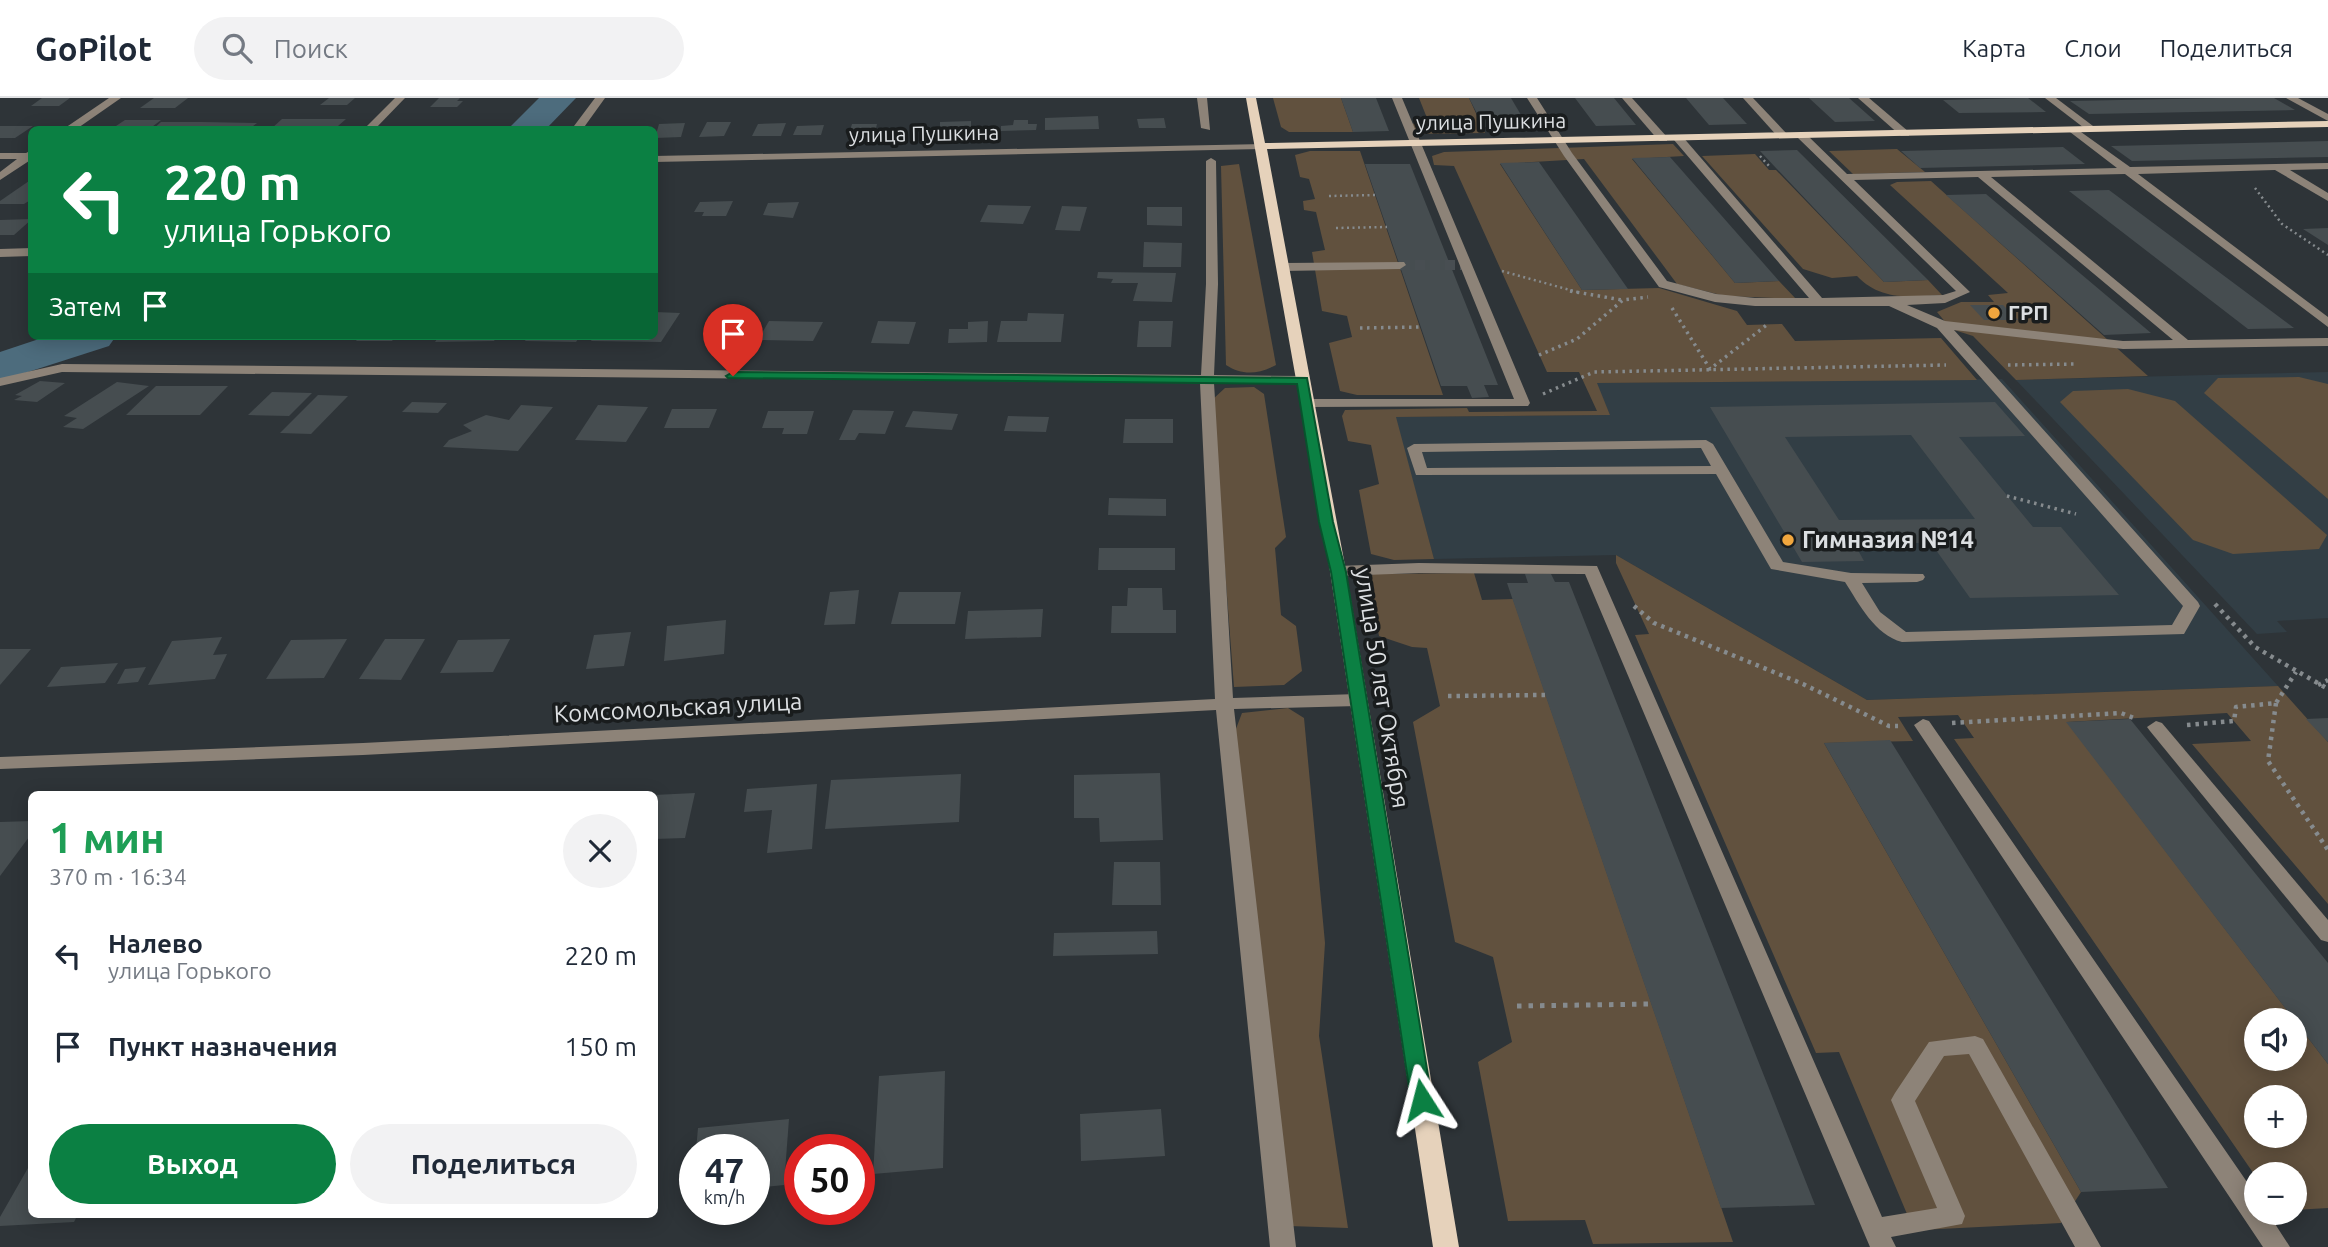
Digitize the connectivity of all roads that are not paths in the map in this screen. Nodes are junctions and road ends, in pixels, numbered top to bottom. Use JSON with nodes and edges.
{"nodes":[{"id":1,"x":116,"y":98,"type":"edge"},
{"id":2,"x":400,"y":98,"type":"edge"},
{"id":3,"x":600,"y":98,"type":"edge"},
{"id":4,"x":1202,"y":98,"type":"edge"},
{"id":5,"x":1251,"y":98,"type":"edge"},
{"id":6,"x":1397,"y":98,"type":"edge"},
{"id":7,"x":1532,"y":98,"type":"edge"},
{"id":8,"x":1628,"y":98,"type":"edge"},
{"id":9,"x":1748,"y":98,"type":"edge"},
{"id":10,"x":1863,"y":98,"type":"edge"},
{"id":11,"x":2050,"y":98,"type":"edge"},
{"id":12,"x":2291,"y":98,"type":"edge"},
{"id":13,"x":2328,"y":118,"type":"edge"},
{"id":14,"x":2315,"y":124,"type":"junction"},
{"id":15,"x":2328,"y":124,"type":"edge"},
{"id":16,"x":73,"y":126,"type":"edge"},
{"id":17,"x":372,"y":126,"type":"edge"},
{"id":18,"x":579,"y":126,"type":"edge"},
{"id":19,"x":1206,"y":128,"type":"dead end"},
{"id":20,"x":2074,"y":130,"type":"junction"},
{"id":21,"x":2092,"y":130,"type":"junction"},
{"id":22,"x":2328,"y":132,"type":"edge"},
{"id":23,"x":1905,"y":134,"type":"junction"},
{"id":24,"x":1783,"y":136,"type":"junction"},
{"id":25,"x":1802,"y":136,"type":"junction"},
{"id":26,"x":1678,"y":138,"type":"junction"},
{"id":27,"x":1663,"y":139,"type":"junction"},
{"id":28,"x":1558,"y":140,"type":"junction"},
{"id":29,"x":1414,"y":143,"type":"junction"},
{"id":30,"x":1261,"y":145,"type":"junction"},
{"id":31,"x":28,"y":155,"type":"edge"},
{"id":32,"x":0,"y":156,"type":"edge"},
{"id":33,"x":28,"y":156,"type":"edge"},
{"id":34,"x":658,"y":159,"type":"edge"},
{"id":35,"x":1211,"y":161,"type":"dead end"},
{"id":36,"x":2328,"y":166,"type":"edge"},
{"id":37,"x":2277,"y":167,"type":"junction"},
{"id":38,"x":2126,"y":172,"type":"junction"},
{"id":39,"x":1982,"y":175,"type":"junction"},
{"id":40,"x":0,"y":177,"type":"edge"},
{"id":41,"x":1845,"y":177,"type":"junction"},
{"id":42,"x":2328,"y":198,"type":"edge"},
{"id":43,"x":0,"y":253,"type":"edge"},
{"id":44,"x":28,"y":253,"type":"edge"},
{"id":45,"x":1400,"y":265,"type":"tunnel mouth"},
{"id":46,"x":1283,"y":267,"type":"junction"},
{"id":47,"x":1891,"y":302,"type":"junction"},
{"id":48,"x":1819,"y":303,"type":"junction"},
{"id":49,"x":2328,"y":323,"type":"edge"},
{"id":50,"x":1942,"y":326,"type":"junction"},
{"id":51,"x":2328,"y":342,"type":"edge"},
{"id":52,"x":2185,"y":344,"type":"junction"},
{"id":53,"x":1303,"y":380,"type":"junction"},
{"id":54,"x":0,"y":382,"type":"edge"},
{"id":55,"x":1207,"y":382,"type":"junction"},
{"id":56,"x":1308,"y":403,"type":"junction"},
{"id":57,"x":1721,"y":470,"type":"junction"},
{"id":58,"x":1338,"y":572,"type":"junction"},
{"id":59,"x":1917,"y":577,"type":"dead end"},
{"id":60,"x":1851,"y":579,"type":"junction"},
{"id":61,"x":1357,"y":700,"type":"junction"},
{"id":62,"x":1224,"y":704,"type":"junction"},
{"id":63,"x":1923,"y":725,"type":"road end"},
{"id":64,"x":2156,"y":727,"type":"road end"},
{"id":65,"x":0,"y":763,"type":"edge"},
{"id":66,"x":2328,"y":934,"type":"edge"},
{"id":67,"x":1879,"y":1238,"type":"edge"},
{"id":68,"x":1283,"y":1247,"type":"edge"},
{"id":69,"x":1446,"y":1247,"type":"edge"},
{"id":70,"x":2088,"y":1247,"type":"edge"},
{"id":71,"x":2277,"y":1247,"type":"edge"}],
"edges":[{"from":1,"to":16,"type":"street"},
{"from":2,"to":17,"type":"street"},
{"from":3,"to":18,"type":"street"},
{"from":4,"to":19,"type":"street"},
{"from":5,"to":30,"type":"main road","name":"улица 50 лет Октября"},
{"from":6,"to":29,"type":"street"},
{"from":7,"to":28,"type":"street"},
{"from":8,"to":27,"type":"street"},
{"from":9,"to":24,"type":"street"},
{"from":10,"to":23,"type":"street"},
{"from":11,"to":21,"type":"street"},
{"from":12,"to":13,"type":"street"},
{"from":14,"to":15,"type":"main road","name":"улица Пушкина"},
{"from":14,"to":21,"type":"main road","name":"улица Пушкина"},
{"from":14,"to":22,"type":"street"},
{"from":20,"to":21,"type":"main road","name":"улица Пушкина"},
{"from":20,"to":23,"type":"main road","name":"улица Пушкина"},
{"from":20,"to":38,"type":"street"},
{"from":23,"to":25,"type":"main road","name":"улица Пушкина"},
{"from":24,"to":25,"type":"main road","name":"улица Пушкина"},
{"from":24,"to":26,"type":"main road","name":"улица Пушкина"},
{"from":25,"to":41,"type":"street"},
{"from":26,"to":27,"type":"main road","name":"улица Пушкина"},
{"from":26,"to":48,"type":"street"},
{"from":27,"to":28,"type":"main road","name":"улица Пушкина"},
{"from":28,"to":29,"type":"main road","name":"улица Пушкина"},
{"from":28,"to":48,"type":"street"},
{"from":29,"to":30,"type":"main road","name":"улица Пушкина"},
{"from":29,"to":56,"type":"street"},
{"from":30,"to":34,"type":"street","name":"улица Пушкина"},
{"from":30,"to":46,"type":"main road","name":"улица 50 лет Октября"},
{"from":31,"to":32,"type":"street"},
{"from":33,"to":40,"type":"street"},
{"from":35,"to":55,"type":"street"},
{"from":36,"to":37,"type":"street"},
{"from":37,"to":38,"type":"street"},
{"from":37,"to":42,"type":"street"},
{"from":38,"to":39,"type":"street"},
{"from":38,"to":49,"type":"street"},
{"from":39,"to":41,"type":"street"},
{"from":39,"to":52,"type":"street"},
{"from":41,"to":47,"type":"street"},
{"from":43,"to":44,"type":"street"},
{"from":45,"to":46,"type":"street"},
{"from":46,"to":53,"type":"main road","name":"улица 50 лет Октября"},
{"from":47,"to":48,"type":"street"},
{"from":47,"to":50,"type":"street"},
{"from":50,"to":52,"type":"street"},
{"from":50,"to":60,"type":"street"},
{"from":51,"to":52,"type":"street"},
{"from":53,"to":55,"type":"street"},
{"from":53,"to":56,"type":"main road","name":"улица 50 лет Октября"},
{"from":54,"to":55,"type":"street"},
{"from":55,"to":62,"type":"street"},
{"from":56,"to":58,"type":"main road","name":"улица 50 лет Октября"},
{"from":57,"to":57,"type":"street"},
{"from":57,"to":60,"type":"street"},
{"from":58,"to":61,"type":"main road","name":"улица 50 лет Октября"},
{"from":58,"to":67,"type":"street"},
{"from":59,"to":60,"type":"street"},
{"from":61,"to":62,"type":"street","name":"Комсомольская улица"},
{"from":61,"to":69,"type":"main road","name":"улица 50 лет Октября"},
{"from":62,"to":65,"type":"street","name":"Комсомольская улица"},
{"from":62,"to":68,"type":"street"},
{"from":63,"to":71,"type":"street"},
{"from":64,"to":66,"type":"street"},
{"from":67,"to":70,"type":"street"}]}
